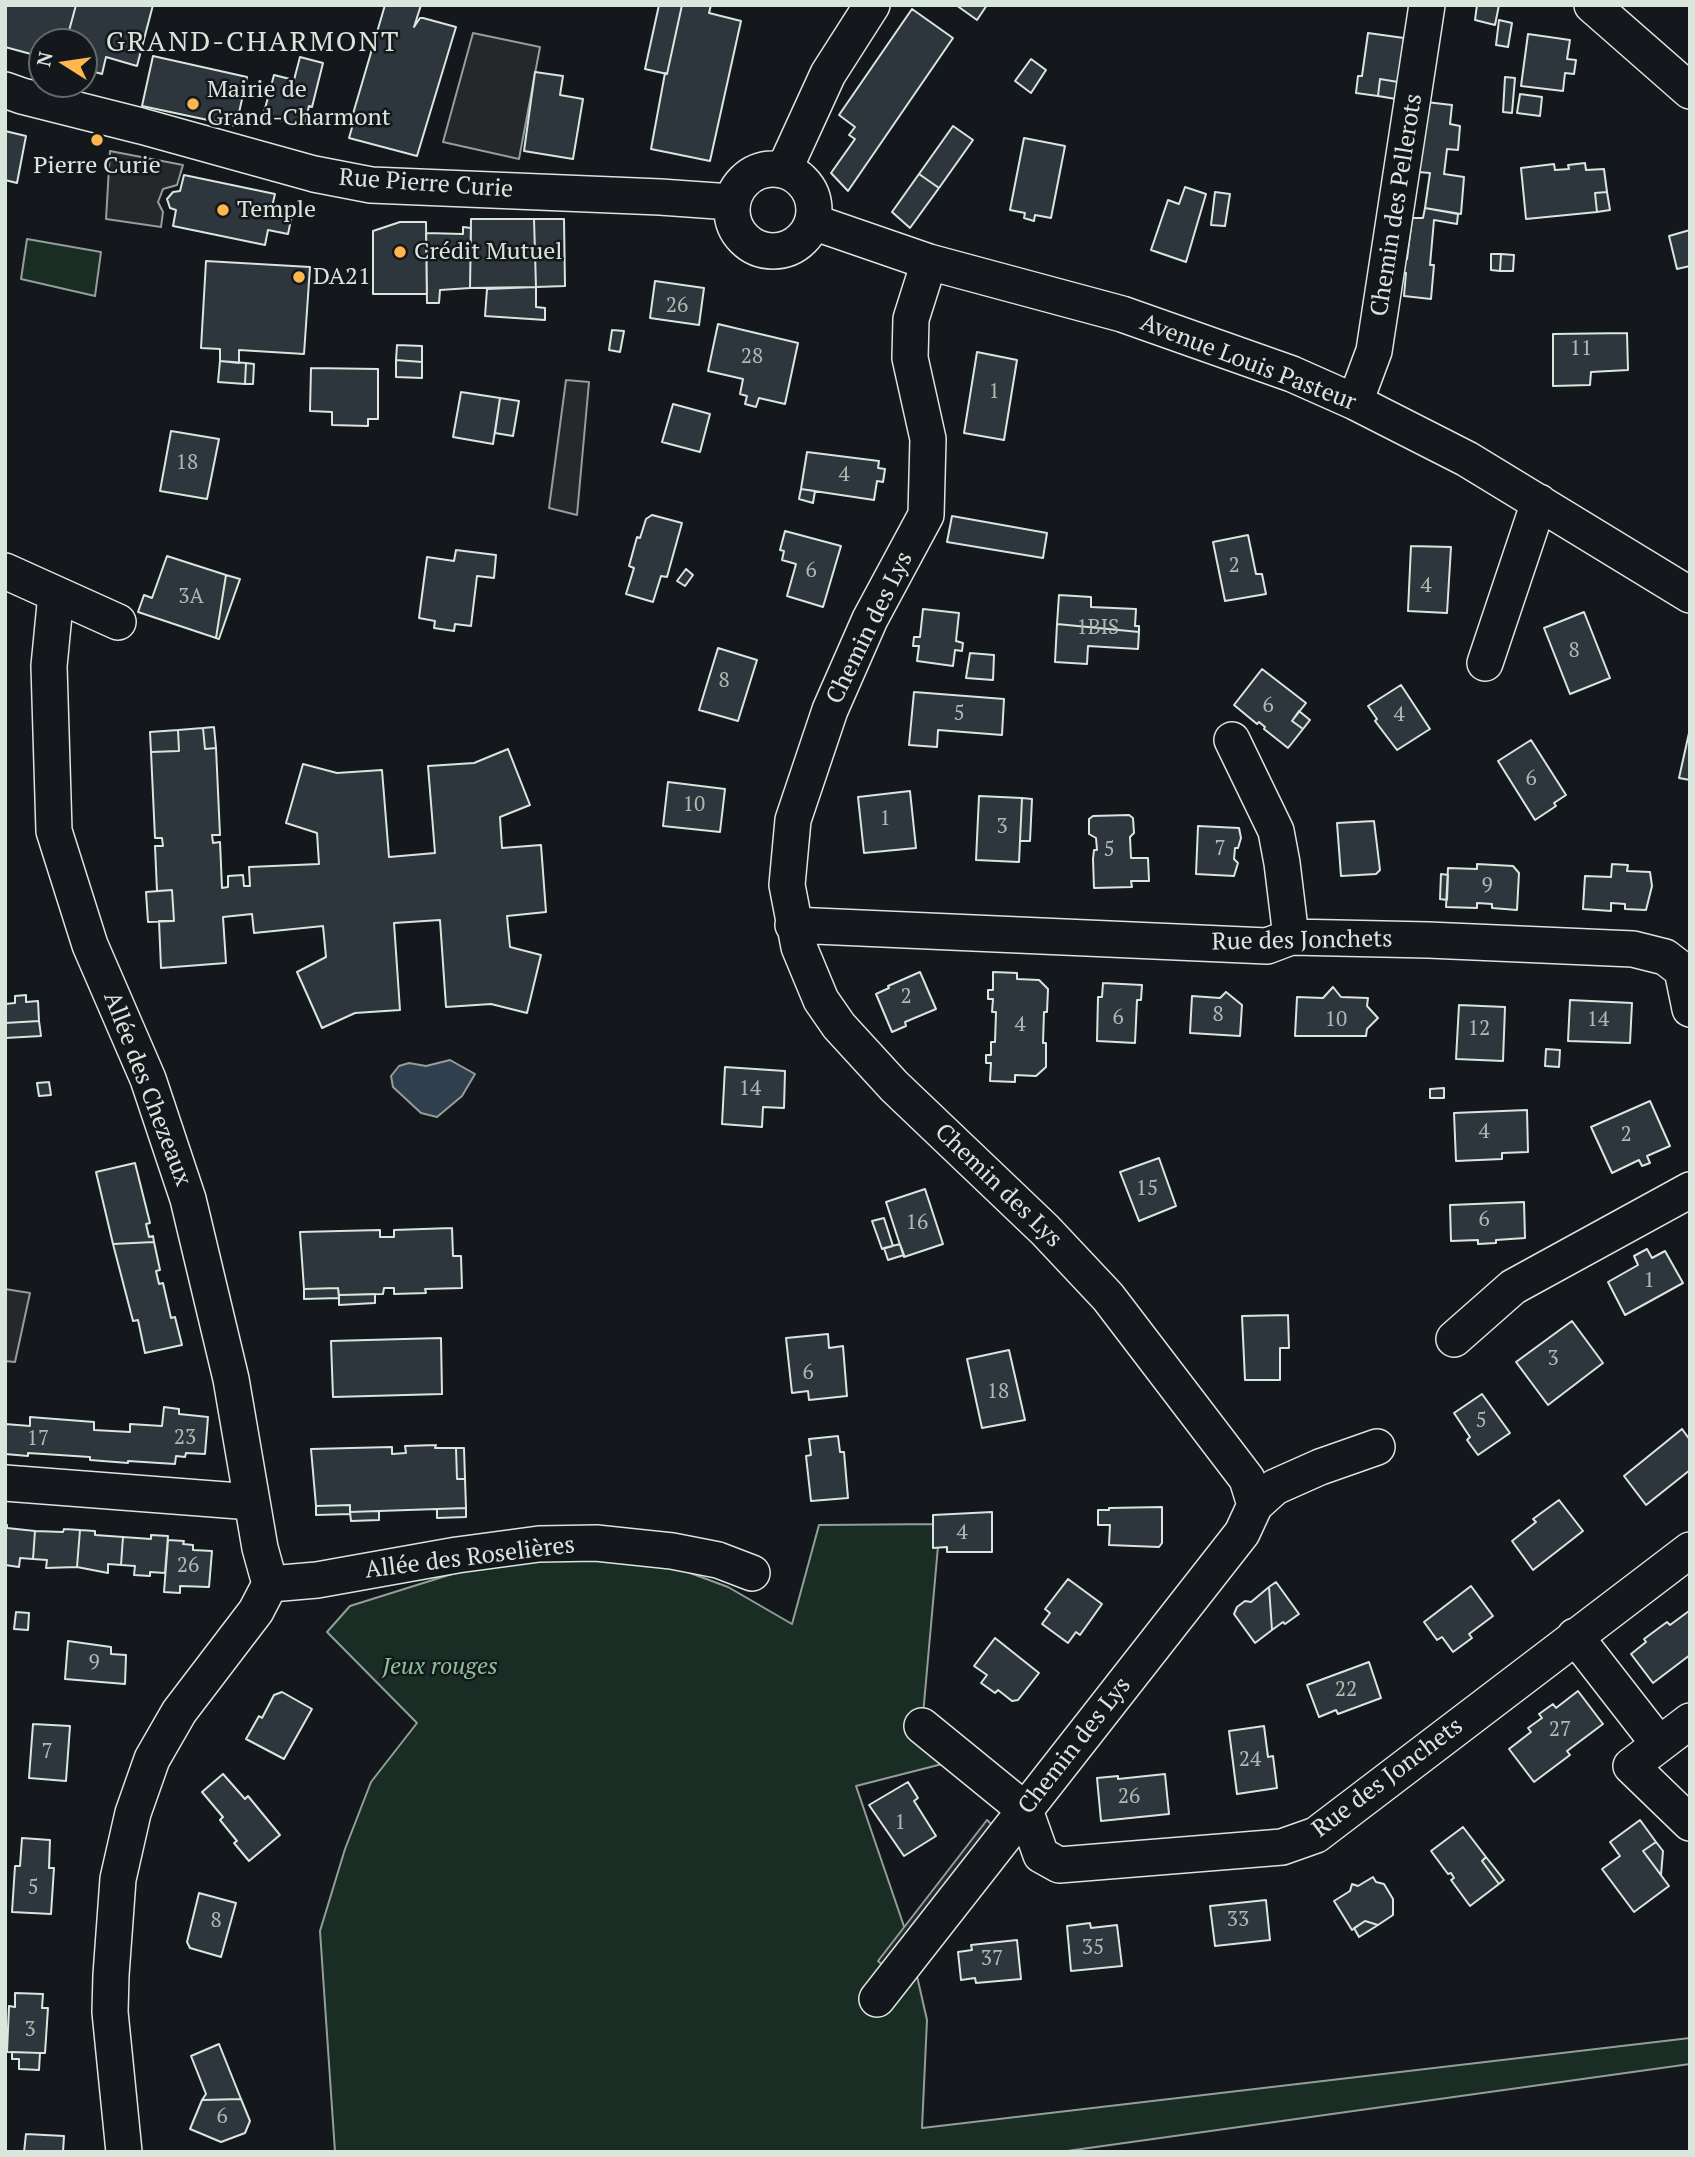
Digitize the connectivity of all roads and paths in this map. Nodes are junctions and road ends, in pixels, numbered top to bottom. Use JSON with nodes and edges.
{"nodes":[{"id":1,"x":872,"y":5,"type":"edge"},
{"id":2,"x":1427,"y":5,"type":"edge"},
{"id":3,"x":1592,"y":5,"type":"edge"},
{"id":4,"x":5,"y":90,"type":"edge"},
{"id":5,"x":1690,"y":91,"type":"edge"},
{"id":6,"x":784,"y":170,"type":"junction"},
{"id":7,"x":731,"y":202,"type":"junction"},
{"id":8,"x":813,"y":222,"type":"junction"},
{"id":9,"x":929,"y":262,"type":"junction"},
{"id":10,"x":1355,"y":402,"type":"junction"},
{"id":11,"x":1539,"y":502,"type":"junction"},
{"id":12,"x":5,"y":571,"type":"edge"},
{"id":13,"x":57,"y":594,"type":"junction"},
{"id":14,"x":1690,"y":595,"type":"edge"},
{"id":15,"x":118,"y":622,"type":"dead end"},
{"id":16,"x":1485,"y":663,"type":"dead end"},
{"id":17,"x":1232,"y":740,"type":"dead end"},
{"id":18,"x":793,"y":925,"type":"junction"},
{"id":19,"x":1291,"y":937,"type":"junction"},
{"id":20,"x":1690,"y":1009,"type":"edge"},
{"id":21,"x":1690,"y":1190,"type":"edge"},
{"id":22,"x":1454,"y":1339,"type":"dead end"},
{"id":23,"x":1377,"y":1447,"type":"dead end"},
{"id":24,"x":5,"y":1483,"type":"edge"},
{"id":25,"x":252,"y":1502,"type":"junction"},
{"id":26,"x":1255,"y":1504,"type":"junction"},
{"id":27,"x":1690,"y":1550,"type":"edge"},
{"id":28,"x":752,"y":1573,"type":"dead end"},
{"id":29,"x":270,"y":1584,"type":"junction"},
{"id":30,"x":1575,"y":1636,"type":"junction"},
{"id":31,"x":1690,"y":1721,"type":"edge"},
{"id":32,"x":922,"y":1726,"type":"dead end"},
{"id":33,"x":1659,"y":1744,"type":"junction"},
{"id":34,"x":1025,"y":1810,"type":"junction"},
{"id":35,"x":1690,"y":1823,"type":"edge"},
{"id":36,"x":877,"y":1999,"type":"dead end"},
{"id":37,"x":124,"y":2152,"type":"edge"}],
"edges":[{"from":1,"to":6,"type":"street"},
{"from":2,"to":10,"type":"street","name":"Chemin des Pellerots"},
{"from":3,"to":5,"type":"street"},
{"from":4,"to":7,"type":"street","name":"Rue Pierre Curie"},
{"from":6,"to":7,"type":"street"},
{"from":6,"to":8,"type":"street"},
{"from":7,"to":8,"type":"street"},
{"from":8,"to":9,"type":"street","name":"Avenue Louis Pasteur"},
{"from":9,"to":10,"type":"street","name":"Avenue Louis Pasteur"},
{"from":9,"to":18,"type":"street","name":"Chemin des Lys"},
{"from":10,"to":11,"type":"street","name":"Avenue Louis Pasteur"},
{"from":11,"to":14,"type":"street","name":"Avenue Louis Pasteur"},
{"from":11,"to":16,"type":"street"},
{"from":12,"to":13,"type":"street"},
{"from":13,"to":15,"type":"street"},
{"from":13,"to":25,"type":"street","name":"Allée des Chezeaux"},
{"from":17,"to":19,"type":"street"},
{"from":18,"to":19,"type":"street","name":"Rue des Jonchets"},
{"from":18,"to":26,"type":"street","name":"Chemin des Lys"},
{"from":19,"to":20,"type":"street","name":"Rue des Jonchets"},
{"from":21,"to":22,"type":"street"},
{"from":23,"to":26,"type":"street"},
{"from":24,"to":25,"type":"street"},
{"from":25,"to":29,"type":"street","name":"Allée des Chezeaux"},
{"from":26,"to":34,"type":"street","name":"Chemin des Lys"},
{"from":27,"to":30,"type":"street","name":"Rue des Jonchets"},
{"from":28,"to":29,"type":"street","name":"Allée des Roselières"},
{"from":29,"to":37,"type":"street"},
{"from":30,"to":33,"type":"street"},
{"from":30,"to":34,"type":"street","name":"Rue des Jonchets"},
{"from":31,"to":33,"type":"street"},
{"from":32,"to":34,"type":"street"},
{"from":33,"to":35,"type":"street"},
{"from":34,"to":36,"type":"street","name":"Chemin des Lys"}]}
